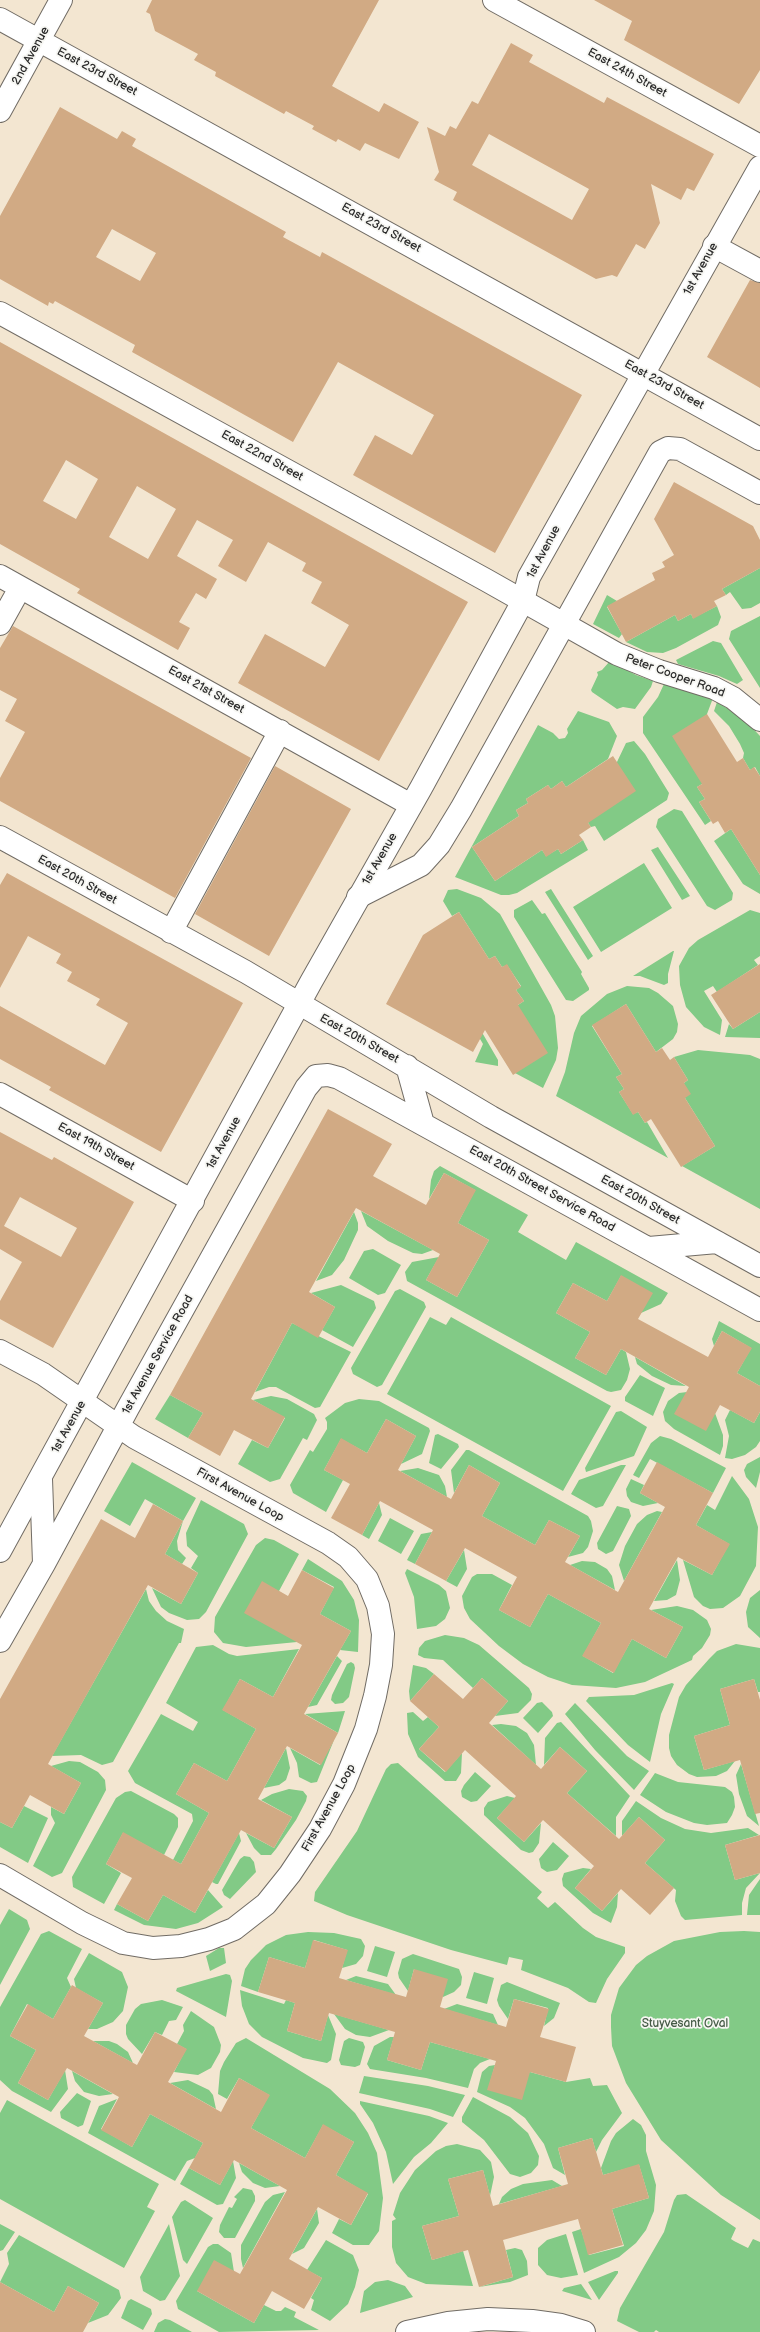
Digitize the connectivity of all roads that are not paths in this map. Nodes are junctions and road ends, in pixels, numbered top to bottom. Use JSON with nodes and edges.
{"nodes":[{"id":1,"x":61,"y":0,"type":"edge"},
{"id":2,"x":494,"y":0,"type":"edge"},
{"id":3,"x":0,"y":19,"type":"edge"},
{"id":4,"x":39,"y":41,"type":"junction"},
{"id":5,"x":0,"y":111,"type":"edge"},
{"id":6,"x":760,"y":146,"type":"edge"},
{"id":7,"x":760,"y":167,"type":"edge"},
{"id":8,"x":714,"y":246,"type":"junction"},
{"id":9,"x":760,"y":271,"type":"edge"},
{"id":10,"x":0,"y":313,"type":"edge"},
{"id":11,"x":643,"y":373,"type":"junction"},
{"id":12,"x":760,"y":439,"type":"edge"},
{"id":13,"x":760,"y":492,"type":"edge"},
{"id":14,"x":0,"y":576,"type":"edge"},
{"id":15,"x":20,"y":588,"type":"junction"},
{"id":16,"x":523,"y":601,"type":"junction"},
{"id":17,"x":0,"y":624,"type":"edge"},
{"id":18,"x":564,"y":624,"type":"junction"},
{"id":19,"x":760,"y":720,"type":"edge"},
{"id":20,"x":280,"y":731,"type":"junction"},
{"id":21,"x":411,"y":805,"type":"junction"},
{"id":22,"x":0,"y":837,"type":"edge"},
{"id":23,"x":358,"y":898,"type":"junction"},
{"id":24,"x":171,"y":932,"type":"junction"},
{"id":25,"x":299,"y":1004,"type":"junction"},
{"id":26,"x":407,"y":1066,"type":"junction"},
{"id":27,"x":322,"y":1075,"type":"joint"},
{"id":28,"x":0,"y":1094,"type":"edge"},
{"id":29,"x":423,"y":1124,"type":"junction"},
{"id":30,"x":193,"y":1201,"type":"junction"},
{"id":31,"x":717,"y":1242,"type":"junction"},
{"id":32,"x":649,"y":1248,"type":"junction"},
{"id":33,"x":760,"y":1266,"type":"edge"},
{"id":34,"x":760,"y":1310,"type":"edge"},
{"id":35,"x":0,"y":1351,"type":"edge"},
{"id":36,"x":84,"y":1401,"type":"junction"},
{"id":37,"x":118,"y":1426,"type":"junction"},
{"id":38,"x":40,"y":1479,"type":"junction"},
{"id":39,"x":0,"y":1551,"type":"edge"},
{"id":40,"x":44,"y":1564,"type":"junction"},
{"id":41,"x":0,"y":1641,"type":"edge"},
{"id":42,"x":0,"y":1875,"type":"edge"},
{"id":43,"x":407,"y":2332,"type":"edge"},
{"id":44,"x":584,"y":2332,"type":"edge"}],
"edges":[{"from":1,"to":4,"type":"street","name":"2nd Avenue"},
{"from":2,"to":6,"type":"street","name":"East 24th Street"},
{"from":3,"to":4,"type":"street","name":"East 23rd Street"},
{"from":4,"to":5,"type":"street","name":"2nd Avenue"},
{"from":4,"to":11,"type":"street","name":"East 23rd Street"},
{"from":7,"to":8,"type":"street","name":"1st Avenue"},
{"from":8,"to":9,"type":"street"},
{"from":8,"to":11,"type":"street","name":"1st Avenue"},
{"from":10,"to":16,"type":"street","name":"East 22nd Street"},
{"from":11,"to":12,"type":"street","name":"East 23rd Street"},
{"from":11,"to":16,"type":"street","name":"1st Avenue"},
{"from":13,"to":18,"type":"street"},
{"from":14,"to":15,"type":"street","name":"East 21st Street"},
{"from":15,"to":17,"type":"street"},
{"from":15,"to":20,"type":"street","name":"East 21st Street"},
{"from":16,"to":18,"type":"street","name":"Peter Cooper Road"},
{"from":16,"to":21,"type":"street","name":"1st Avenue"},
{"from":18,"to":19,"type":"street","name":"Peter Cooper Road"},
{"from":18,"to":23,"type":"street"},
{"from":20,"to":21,"type":"street","name":"East 21st Street"},
{"from":20,"to":24,"type":"street"},
{"from":21,"to":23,"type":"street","name":"1st Avenue"},
{"from":22,"to":24,"type":"street","name":"East 20th Street"},
{"from":23,"to":25,"type":"street","name":"1st Avenue"},
{"from":24,"to":25,"type":"street","name":"East 20th Street"},
{"from":25,"to":26,"type":"street","name":"East 20th Street"},
{"from":25,"to":30,"type":"street","name":"1st Avenue"},
{"from":26,"to":29,"type":"street"},
{"from":26,"to":31,"type":"street","name":"East 20th Street"},
{"from":27,"to":29,"type":"street","name":"East 20th Street Service Road"},
{"from":27,"to":37,"type":"street","name":"1st Avenue Service Road"},
{"from":28,"to":30,"type":"street","name":"East 19th Street"},
{"from":29,"to":32,"type":"street","name":"East 20th Street Service Road"},
{"from":30,"to":36,"type":"street","name":"1st Avenue"},
{"from":31,"to":32,"type":"street","name":"East 20th Street"},
{"from":31,"to":33,"type":"street","name":"East 20th Street"},
{"from":32,"to":34,"type":"street","name":"East 20th Street Service Road"},
{"from":35,"to":36,"type":"street","name":"First Avenue Loop"},
{"from":36,"to":37,"type":"street","name":"First Avenue Loop"},
{"from":36,"to":38,"type":"street","name":"1st Avenue"},
{"from":37,"to":40,"type":"street","name":"1st Avenue Service Road"},
{"from":37,"to":42,"type":"street","name":"First Avenue Loop"},
{"from":38,"to":39,"type":"street","name":"1st Avenue"},
{"from":38,"to":40,"type":"street"},
{"from":40,"to":41,"type":"street","name":"1st Avenue Service Road"},
{"from":43,"to":44,"type":"street"}]}
